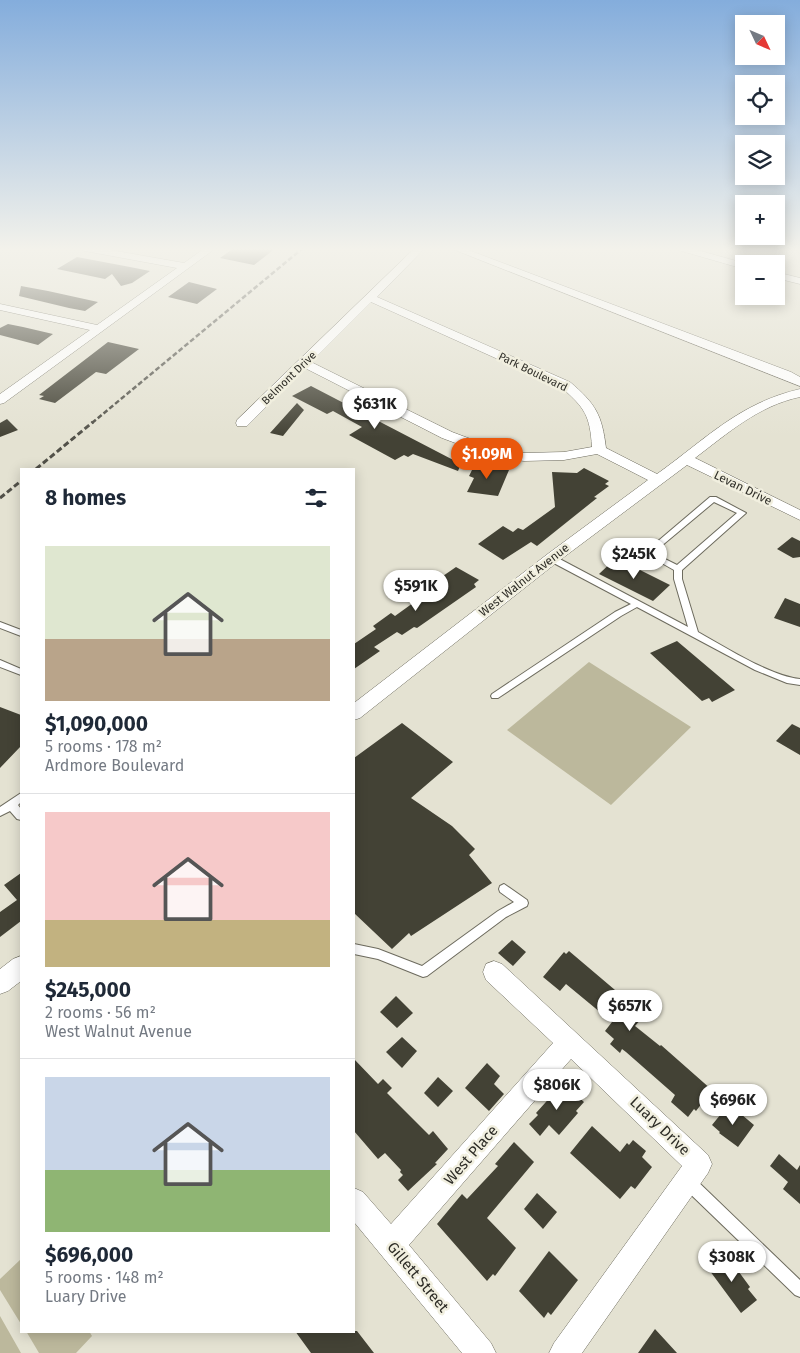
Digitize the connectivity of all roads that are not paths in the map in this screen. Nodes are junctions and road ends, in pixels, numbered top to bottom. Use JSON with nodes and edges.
{"nodes":[{"id":1,"x":19,"y":311,"type":"edge"},
{"id":2,"x":121,"y":311,"type":"edge"},
{"id":3,"x":357,"y":311,"type":"edge"},
{"id":4,"x":400,"y":311,"type":"edge"},
{"id":5,"x":620,"y":311,"type":"edge"},
{"id":6,"x":98,"y":328,"type":"junction"},
{"id":7,"x":304,"y":363,"type":"junction"},
{"id":8,"x":800,"y":382,"type":"edge"},
{"id":9,"x":800,"y":393,"type":"edge"},
{"id":10,"x":0,"y":400,"type":"edge"},
{"id":11,"x":242,"y":423,"type":"dead end"},
{"id":12,"x":599,"y":450,"type":"junction"},
{"id":13,"x":686,"y":460,"type":"junction"},
{"id":14,"x":658,"y":480,"type":"junction"},
{"id":15,"x":800,"y":516,"type":"edge"},
{"id":16,"x":551,"y":558,"type":"junction"},
{"id":17,"x":678,"y":569,"type":"junction"},
{"id":18,"x":637,"y":604,"type":"junction"},
{"id":19,"x":0,"y":625,"type":"edge"},
{"id":20,"x":20,"y":633,"type":"edge"},
{"id":21,"x":694,"y":634,"type":"junction"},
{"id":22,"x":0,"y":663,"type":"edge"},
{"id":23,"x":20,"y":672,"type":"edge"},
{"id":24,"x":800,"y":682,"type":"edge"},
{"id":25,"x":495,"y":696,"type":"dead end"},
{"id":26,"x":355,"y":712,"type":"edge"},
{"id":27,"x":20,"y":798,"type":"edge"},
{"id":28,"x":10,"y":805,"type":"junction"},
{"id":29,"x":0,"y":812,"type":"edge"},
{"id":30,"x":20,"y":815,"type":"edge"},
{"id":31,"x":504,"y":890,"type":"dead end"},
{"id":32,"x":355,"y":949,"type":"edge"},
{"id":33,"x":20,"y":968,"type":"edge"},
{"id":34,"x":494,"y":972,"type":"dead end"},
{"id":35,"x":0,"y":983,"type":"edge"},
{"id":36,"x":570,"y":1042,"type":"junction"},
{"id":37,"x":686,"y":1180,"type":"junction"},
{"id":38,"x":355,"y":1202,"type":"edge"},
{"id":39,"x":391,"y":1245,"type":"junction"},
{"id":40,"x":800,"y":1290,"type":"edge"},
{"id":41,"x":481,"y":1353,"type":"edge"},
{"id":42,"x":564,"y":1353,"type":"edge"}],
"edges":[{"from":1,"to":6,"type":"street"},
{"from":2,"to":6,"type":"street"},
{"from":3,"to":7,"type":"street","name":"Belmont Drive"},
{"from":4,"to":12,"type":"street","name":"Park Boulevard"},
{"from":5,"to":8,"type":"street"},
{"from":6,"to":10,"type":"street"},
{"from":7,"to":11,"type":"street","name":"Belmont Drive"},
{"from":7,"to":12,"type":"street"},
{"from":9,"to":13,"type":"street","name":"West Walnut Avenue"},
{"from":12,"to":14,"type":"street"},
{"from":13,"to":14,"type":"street","name":"West Walnut Avenue"},
{"from":13,"to":15,"type":"street","name":"Levan Drive"},
{"from":14,"to":16,"type":"street","name":"West Walnut Avenue"},
{"from":16,"to":18,"type":"lane"},
{"from":16,"to":26,"type":"street","name":"West Walnut Avenue"},
{"from":17,"to":17,"type":"lane"},
{"from":17,"to":21,"type":"lane"},
{"from":18,"to":21,"type":"lane"},
{"from":18,"to":25,"type":"lane"},
{"from":19,"to":20,"type":"lane"},
{"from":21,"to":24,"type":"lane"},
{"from":22,"to":23,"type":"lane"},
{"from":27,"to":28,"type":"lane"},
{"from":28,"to":29,"type":"lane"},
{"from":28,"to":30,"type":"lane"},
{"from":31,"to":32,"type":"lane"},
{"from":33,"to":35,"type":"street"},
{"from":34,"to":36,"type":"street","name":"Luary Drive"},
{"from":36,"to":37,"type":"street","name":"Luary Drive"},
{"from":36,"to":39,"type":"street","name":"West Place"},
{"from":37,"to":40,"type":"lane"},
{"from":37,"to":42,"type":"street","name":"Luary Drive"},
{"from":38,"to":39,"type":"street","name":"Gillett Street"},
{"from":39,"to":41,"type":"street","name":"Gillett Street"}]}
